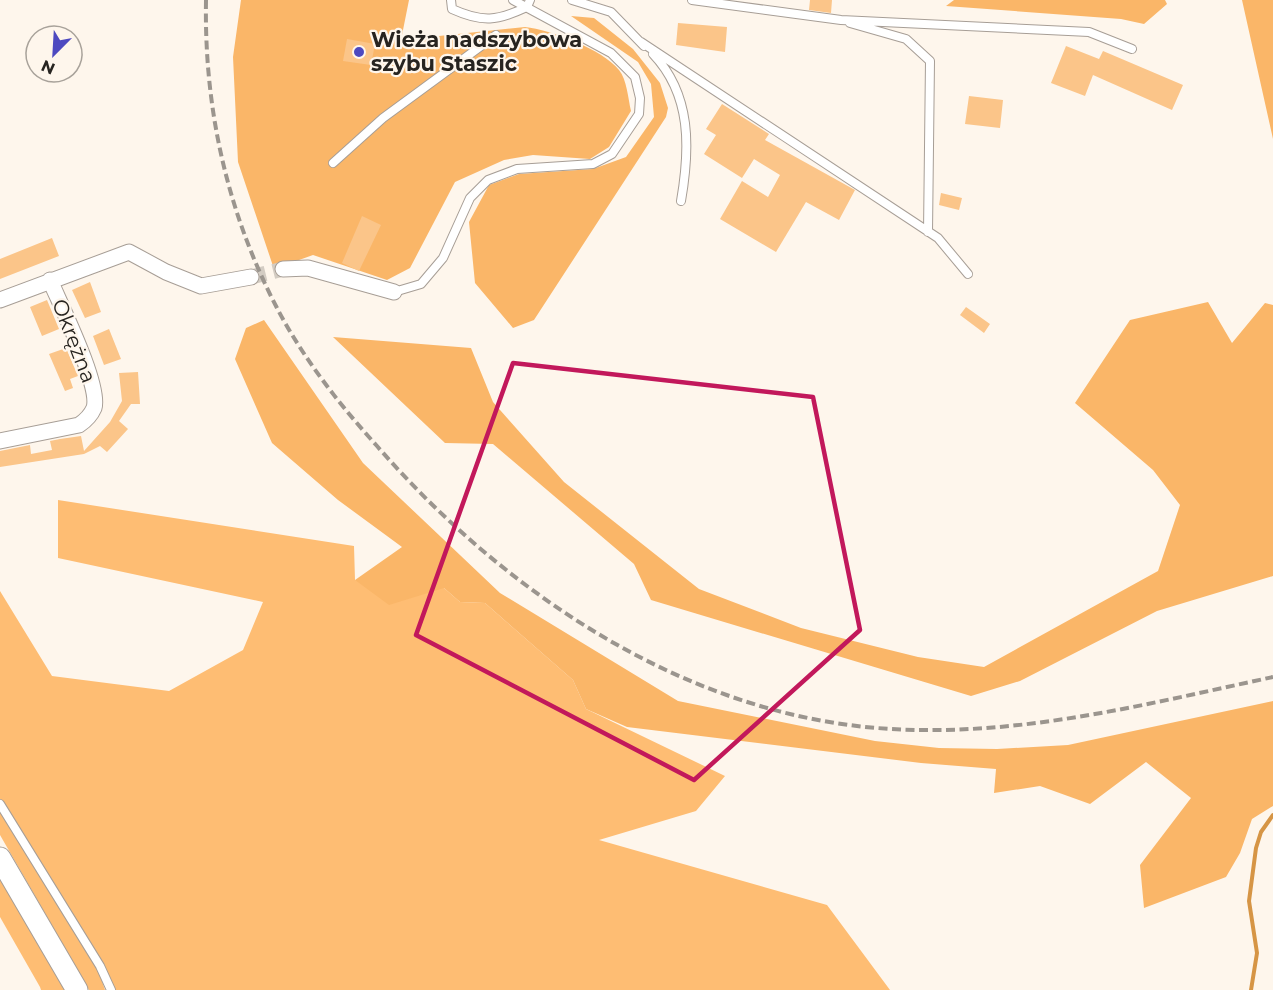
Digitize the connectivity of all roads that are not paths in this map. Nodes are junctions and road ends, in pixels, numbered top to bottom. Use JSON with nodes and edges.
{"nodes":[{"id":1,"x":451,"y":0,"type":"edge"},
{"id":2,"x":513,"y":0,"type":"edge"},
{"id":3,"x":572,"y":0,"type":"edge"},
{"id":4,"x":692,"y":0,"type":"edge"},
{"id":5,"x":529,"y":3,"type":"edge"},
{"id":6,"x":841,"y":20,"type":"junction"},
{"id":7,"x":496,"y":35,"type":"dead end"},
{"id":8,"x":641,"y":42,"type":"junction"},
{"id":9,"x":1132,"y":49,"type":"dead end"},
{"id":10,"x":333,"y":163,"type":"dead end"},
{"id":11,"x":681,"y":201,"type":"dead end"},
{"id":12,"x":928,"y":232,"type":"junction"},
{"id":13,"x":283,"y":268,"type":"tunnel mouth"},
{"id":14,"x":968,"y":274,"type":"dead end"},
{"id":15,"x":251,"y":277,"type":"tunnel mouth"},
{"id":16,"x":50,"y":280,"type":"junction"},
{"id":17,"x":394,"y":292,"type":"joint"},
{"id":18,"x":0,"y":300,"type":"edge"},
{"id":19,"x":0,"y":441,"type":"edge"},
{"id":20,"x":0,"y":804,"type":"edge"},
{"id":21,"x":0,"y":858,"type":"edge"},
{"id":22,"x":77,"y":990,"type":"edge"},
{"id":23,"x":111,"y":990,"type":"edge"}],
"edges":[{"from":1,"to":5,"type":"lane"},
{"from":2,"to":5,"type":"lane"},
{"from":3,"to":8,"type":"lane"},
{"from":4,"to":6,"type":"lane"},
{"from":5,"to":17,"type":"lane"},
{"from":6,"to":9,"type":"lane"},
{"from":6,"to":12,"type":"lane"},
{"from":7,"to":10,"type":"lane"},
{"from":8,"to":11,"type":"lane"},
{"from":8,"to":12,"type":"lane"},
{"from":12,"to":14,"type":"lane"},
{"from":13,"to":17,"type":"street"},
{"from":15,"to":16,"type":"street"},
{"from":16,"to":18,"type":"street"},
{"from":16,"to":19,"type":"street","name":"Okrężna"},
{"from":20,"to":23,"type":"lane"},
{"from":21,"to":22,"type":"main road"}]}
